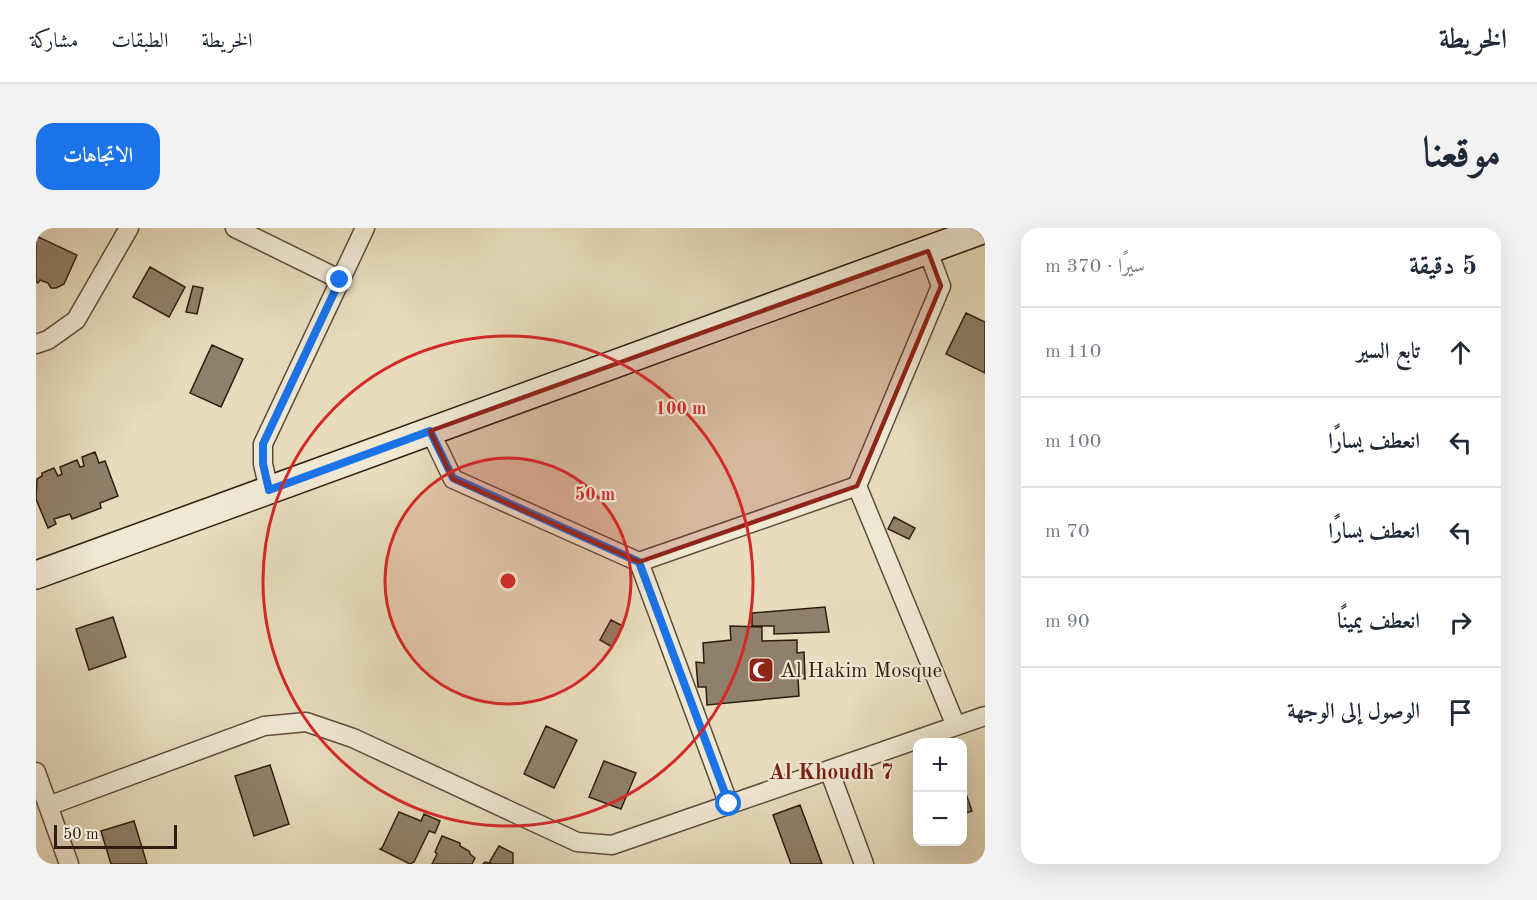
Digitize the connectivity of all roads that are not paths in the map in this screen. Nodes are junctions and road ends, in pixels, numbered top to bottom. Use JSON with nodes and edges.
{"nodes":[{"id":1,"x":129,"y":228,"type":"edge"},
{"id":2,"x":235,"y":228,"type":"edge"},
{"id":3,"x":365,"y":228,"type":"edge"},
{"id":4,"x":985,"y":230,"type":"edge"},
{"id":5,"x":928,"y":251,"type":"junction"},
{"id":6,"x":340,"y":280,"type":"junction"},
{"id":7,"x":36,"y":344,"type":"edge"},
{"id":8,"x":430,"y":431,"type":"junction"},
{"id":9,"x":857,"y":486,"type":"junction"},
{"id":10,"x":269,"y":490,"type":"junction"},
{"id":11,"x":639,"y":562,"type":"junction"},
{"id":12,"x":36,"y":575,"type":"edge"},
{"id":13,"x":985,"y":716,"type":"edge"},
{"id":14,"x":956,"y":726,"type":"junction"},
{"id":15,"x":829,"y":770,"type":"junction"},
{"id":16,"x":36,"y":772,"type":"edge"},
{"id":17,"x":729,"y":804,"type":"junction"},
{"id":18,"x":48,"y":806,"type":"junction"},
{"id":19,"x":69,"y":864,"type":"edge"},
{"id":20,"x":864,"y":864,"type":"edge"}],
"edges":[{"from":1,"to":7,"type":"street"},
{"from":2,"to":6,"type":"street"},
{"from":3,"to":6,"type":"street"},
{"from":4,"to":5,"type":"street"},
{"from":5,"to":8,"type":"street"},
{"from":5,"to":9,"type":"street"},
{"from":6,"to":10,"type":"street"},
{"from":8,"to":10,"type":"street"},
{"from":8,"to":11,"type":"street"},
{"from":9,"to":11,"type":"street"},
{"from":9,"to":14,"type":"street"},
{"from":10,"to":12,"type":"street"},
{"from":11,"to":17,"type":"street"},
{"from":13,"to":14,"type":"street"},
{"from":14,"to":15,"type":"street"},
{"from":15,"to":17,"type":"street"},
{"from":15,"to":20,"type":"street"},
{"from":16,"to":18,"type":"street"},
{"from":17,"to":18,"type":"street"},
{"from":18,"to":19,"type":"street"}]}
